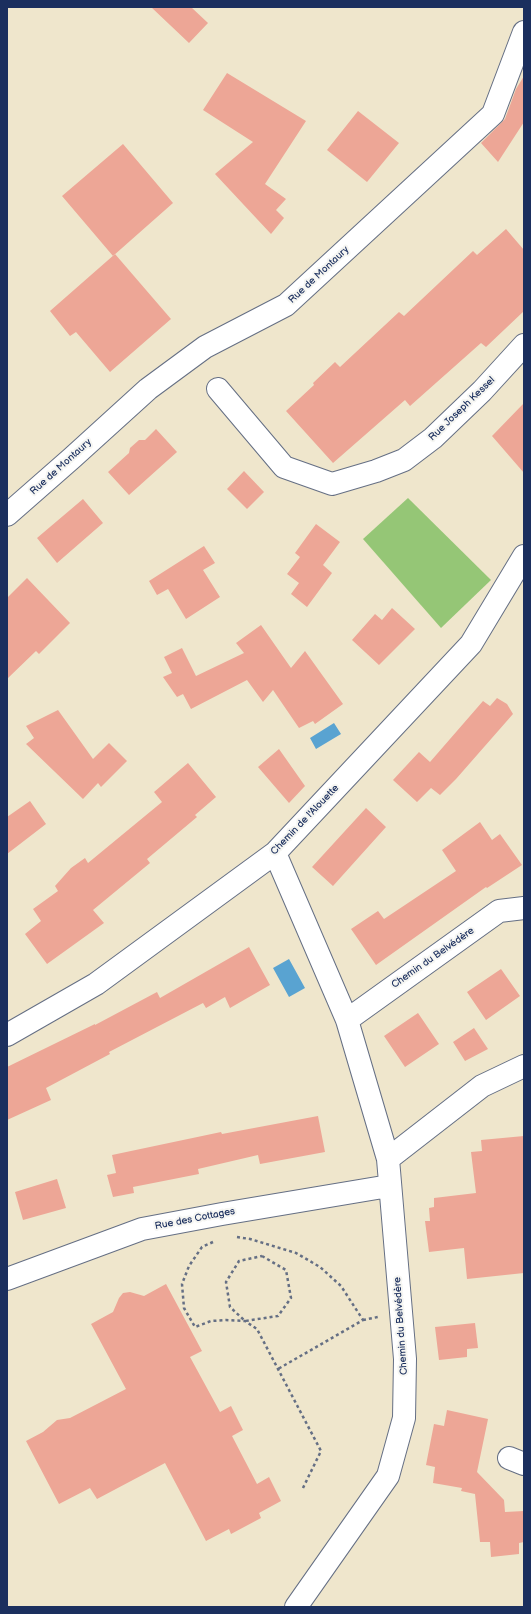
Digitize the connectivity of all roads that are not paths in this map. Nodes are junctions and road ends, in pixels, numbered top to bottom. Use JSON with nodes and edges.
{"nodes":[{"id":1,"x":524,"y":32,"type":"edge"},
{"id":2,"x":524,"y":345,"type":"edge"},
{"id":3,"x":218,"y":389,"type":"dead end"},
{"id":4,"x":7,"y":515,"type":"edge"},
{"id":5,"x":524,"y":556,"type":"edge"},
{"id":6,"x":275,"y":853,"type":"junction"},
{"id":7,"x":524,"y":908,"type":"edge"},
{"id":8,"x":347,"y":1020,"type":"junction"},
{"id":9,"x":7,"y":1035,"type":"edge"},
{"id":10,"x":524,"y":1066,"type":"edge"},
{"id":11,"x":388,"y":1159,"type":"junction"},
{"id":12,"x":389,"y":1186,"type":"junction"},
{"id":13,"x":7,"y":1280,"type":"edge"},
{"id":14,"x":296,"y":1607,"type":"edge"}],
"edges":[{"from":1,"to":4,"type":"street","name":"Rue de Montaury"},
{"from":2,"to":3,"type":"street","name":"Rue Joseph Kessel"},
{"from":5,"to":6,"type":"street","name":"Chemin de l'Alouette"},
{"from":6,"to":8,"type":"street","name":"Chemin du Belvédère"},
{"from":6,"to":9,"type":"street","name":"Chemin de l'Alouette"},
{"from":7,"to":8,"type":"street","name":"Chemin du Belvédère"},
{"from":8,"to":11,"type":"street","name":"Chemin du Belvédère"},
{"from":10,"to":11,"type":"street"},
{"from":11,"to":12,"type":"street","name":"Chemin du Belvédère"},
{"from":12,"to":13,"type":"street","name":"Rue des Cottages"},
{"from":12,"to":14,"type":"street","name":"Chemin du Belvédère"}]}
